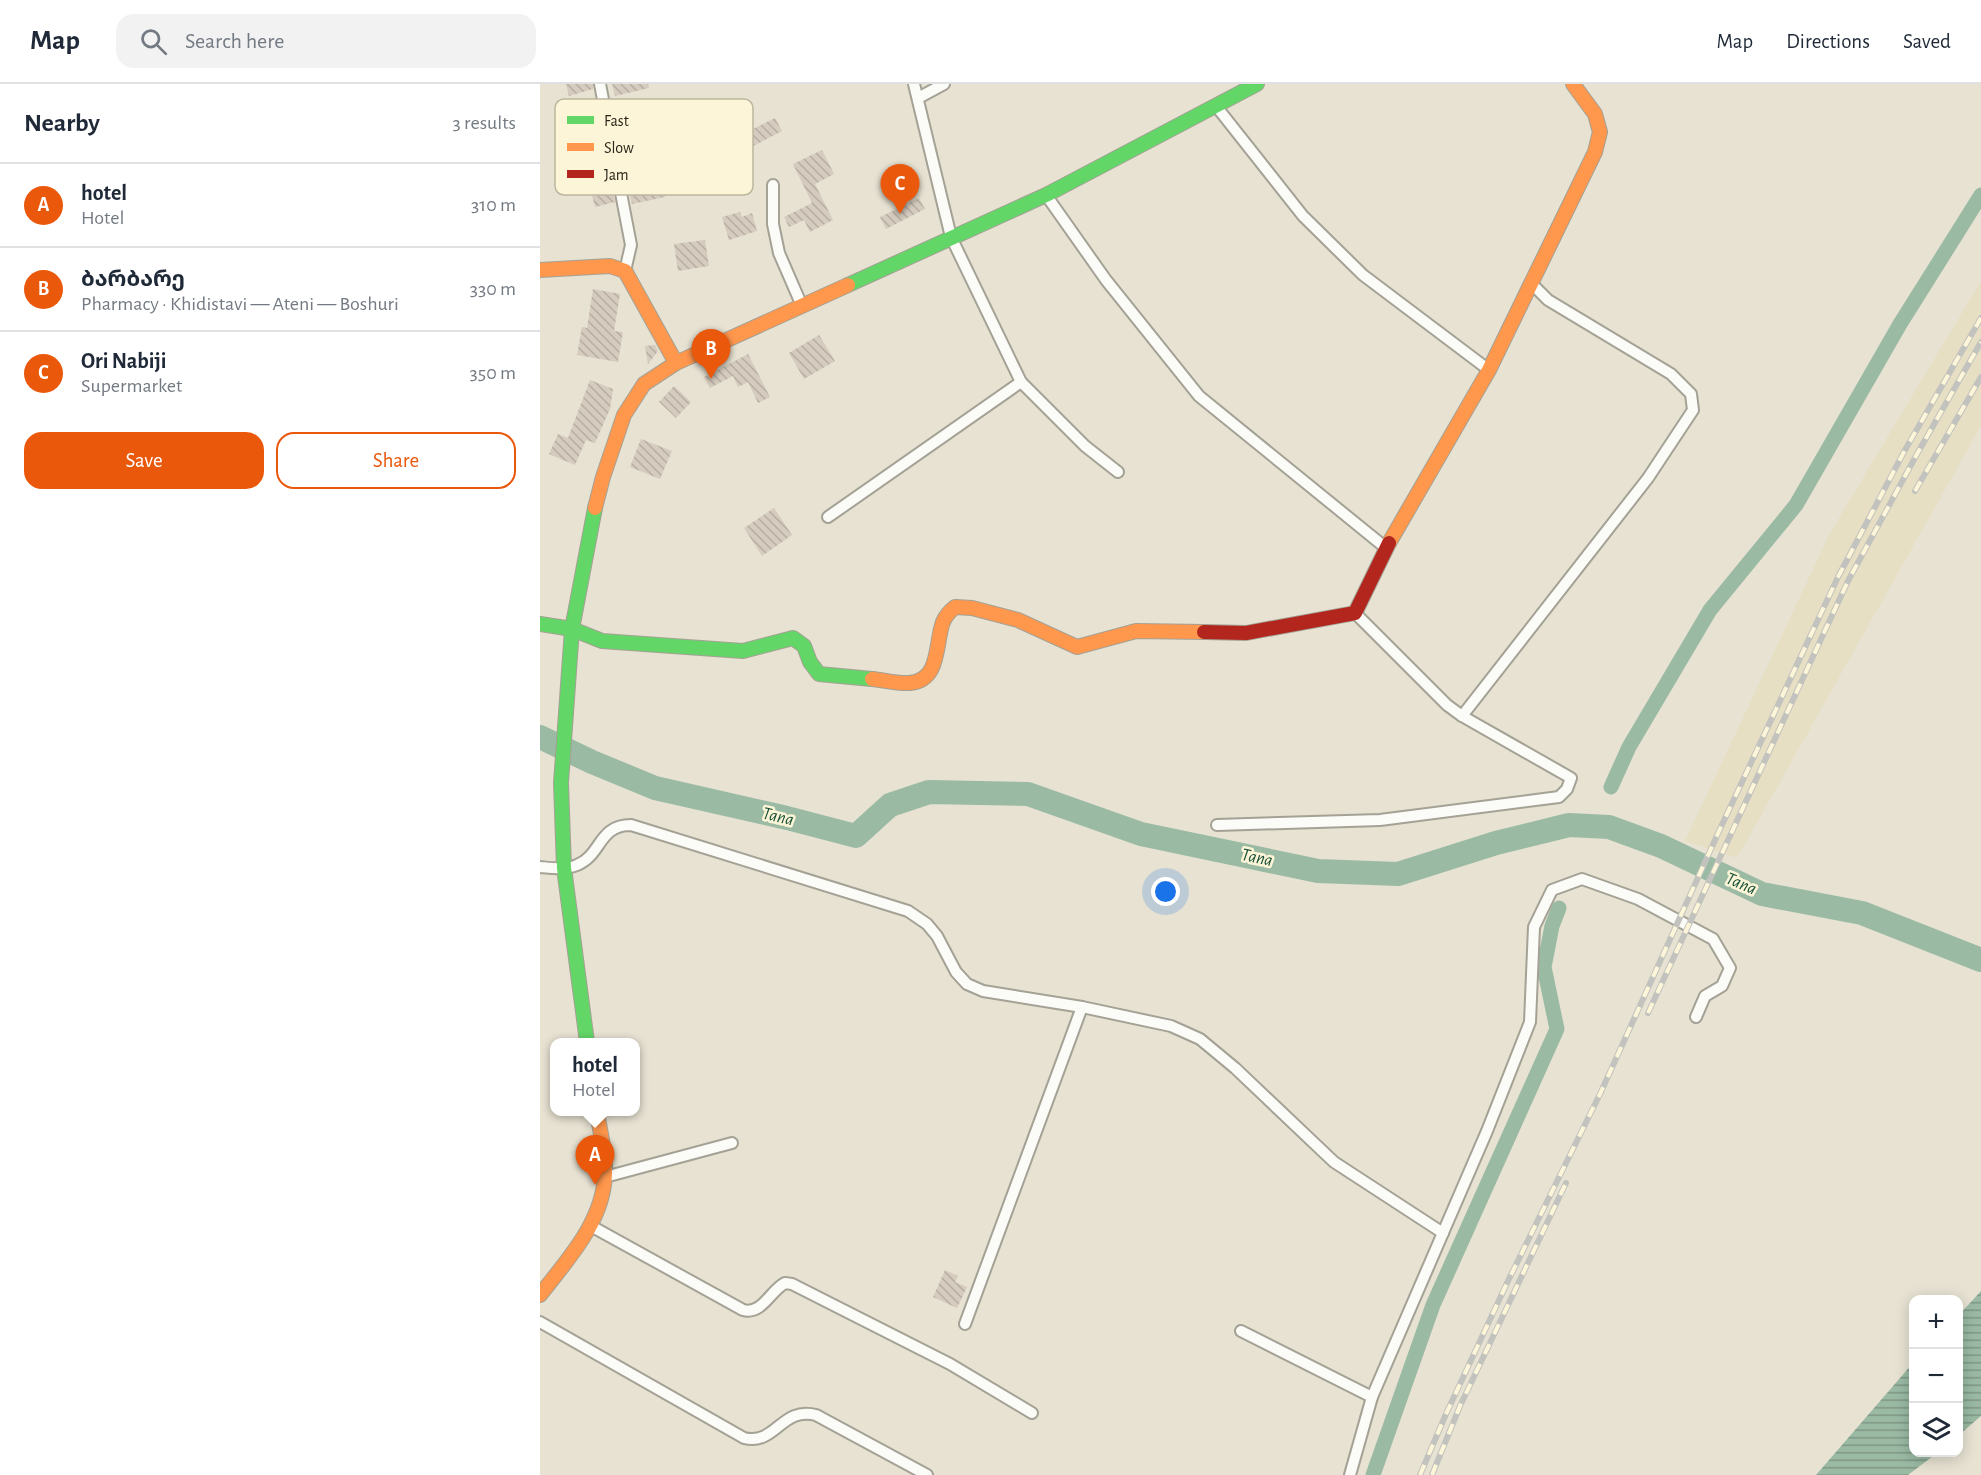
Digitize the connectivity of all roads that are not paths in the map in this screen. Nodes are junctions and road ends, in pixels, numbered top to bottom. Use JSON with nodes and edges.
{"nodes":[{"id":1,"x":600,"y":84,"type":"edge"},
{"id":2,"x":914,"y":84,"type":"edge"},
{"id":3,"x":944,"y":84,"type":"edge"},
{"id":4,"x":1257,"y":84,"type":"edge"},
{"id":5,"x":1573,"y":84,"type":"edge"},
{"id":6,"x":918,"y":98,"type":"junction"},
{"id":7,"x":603,"y":99,"type":"edge"},
{"id":8,"x":1216,"y":106,"type":"junction"},
{"id":9,"x":773,"y":185,"type":"dead end"},
{"id":10,"x":621,"y":195,"type":"edge"},
{"id":11,"x":1046,"y":195,"type":"junction"},
{"id":12,"x":951,"y":237,"type":"junction"},
{"id":13,"x":540,"y":270,"type":"edge"},
{"id":14,"x":625,"y":272,"type":"junction"},
{"id":15,"x":1531,"y":283,"type":"junction"},
{"id":16,"x":802,"y":306,"type":"junction"},
{"id":17,"x":676,"y":363,"type":"junction"},
{"id":18,"x":1490,"y":370,"type":"junction"},
{"id":19,"x":1021,"y":382,"type":"junction"},
{"id":20,"x":1118,"y":472,"type":"dead end"},
{"id":21,"x":828,"y":517,"type":"dead end"},
{"id":22,"x":1386,"y":548,"type":"junction"},
{"id":23,"x":1355,"y":613,"type":"junction"},
{"id":24,"x":540,"y":624,"type":"edge"},
{"id":25,"x":572,"y":628,"type":"junction"},
{"id":26,"x":1462,"y":716,"type":"junction"},
{"id":27,"x":1217,"y":825,"type":"dead end"},
{"id":28,"x":540,"y":867,"type":"edge"},
{"id":29,"x":564,"y":868,"type":"junction"},
{"id":30,"x":1082,"y":1007,"type":"junction"},
{"id":31,"x":1696,"y":1017,"type":"dead end"},
{"id":32,"x":586,"y":1038,"type":"edge"},
{"id":33,"x":597,"y":1116,"type":"edge"},
{"id":34,"x":732,"y":1143,"type":"dead end"},
{"id":35,"x":605,"y":1177,"type":"junction"},
{"id":36,"x":591,"y":1226,"type":"junction"},
{"id":37,"x":1443,"y":1233,"type":"junction"},
{"id":38,"x":540,"y":1296,"type":"edge"},
{"id":39,"x":540,"y":1322,"type":"edge"},
{"id":40,"x":966,"y":1324,"type":"dead end"},
{"id":41,"x":1241,"y":1331,"type":"dead end"},
{"id":42,"x":1372,"y":1397,"type":"junction"},
{"id":43,"x":1032,"y":1413,"type":"dead end"},
{"id":44,"x":927,"y":1475,"type":"edge"},
{"id":45,"x":1350,"y":1475,"type":"edge"}],
"edges":[{"from":1,"to":7,"type":"street"},
{"from":2,"to":6,"type":"street"},
{"from":3,"to":6,"type":"street"},
{"from":4,"to":8,"type":"main road"},
{"from":5,"to":15,"type":"main road"},
{"from":6,"to":12,"type":"street"},
{"from":8,"to":11,"type":"main road"},
{"from":8,"to":18,"type":"street"},
{"from":9,"to":16,"type":"street"},
{"from":10,"to":14,"type":"street"},
{"from":11,"to":12,"type":"main road"},
{"from":11,"to":22,"type":"street"},
{"from":12,"to":16,"type":"main road"},
{"from":12,"to":19,"type":"street"},
{"from":13,"to":14,"type":"main road"},
{"from":14,"to":17,"type":"main road"},
{"from":15,"to":18,"type":"main road"},
{"from":15,"to":26,"type":"street"},
{"from":16,"to":17,"type":"main road"},
{"from":17,"to":25,"type":"main road"},
{"from":18,"to":22,"type":"main road"},
{"from":19,"to":20,"type":"street"},
{"from":19,"to":21,"type":"street"},
{"from":22,"to":23,"type":"main road"},
{"from":23,"to":25,"type":"main road"},
{"from":23,"to":26,"type":"street"},
{"from":24,"to":25,"type":"main road"},
{"from":25,"to":29,"type":"main road"},
{"from":26,"to":27,"type":"street"},
{"from":28,"to":29,"type":"street"},
{"from":29,"to":30,"type":"street"},
{"from":29,"to":32,"type":"main road"},
{"from":30,"to":37,"type":"street"},
{"from":30,"to":40,"type":"street"},
{"from":31,"to":37,"type":"street"},
{"from":33,"to":35,"type":"main road"},
{"from":34,"to":35,"type":"street"},
{"from":35,"to":36,"type":"main road"},
{"from":36,"to":38,"type":"main road"},
{"from":36,"to":43,"type":"street"},
{"from":37,"to":42,"type":"street"},
{"from":39,"to":44,"type":"street"},
{"from":41,"to":42,"type":"street"},
{"from":42,"to":45,"type":"street"}]}
